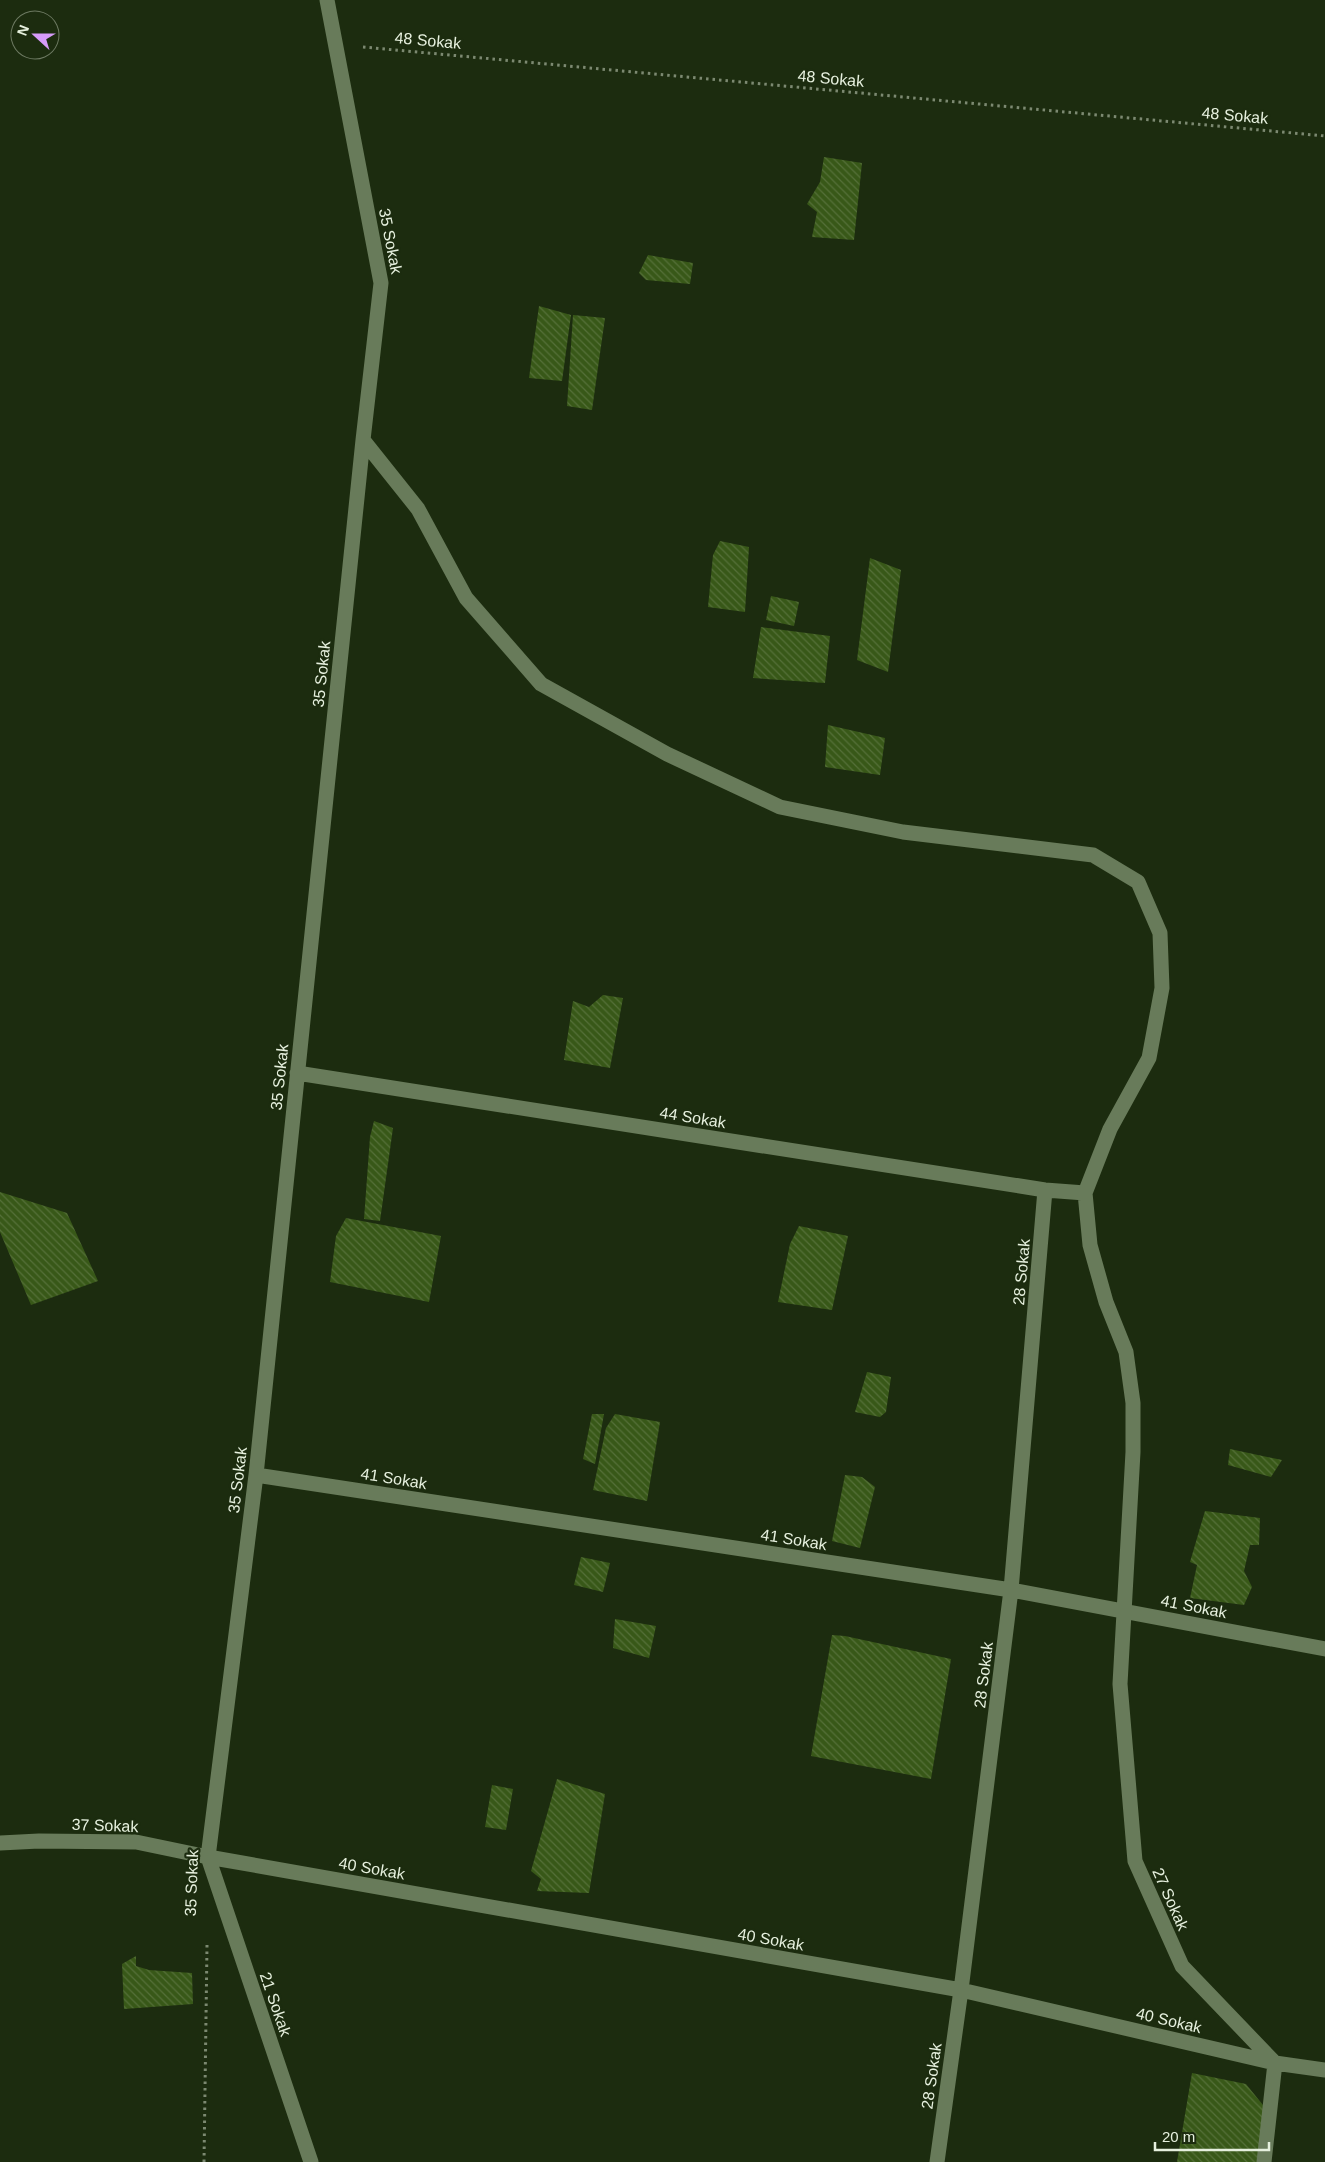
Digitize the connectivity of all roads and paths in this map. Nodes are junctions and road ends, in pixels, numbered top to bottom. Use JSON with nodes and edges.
{"nodes":[{"id":1,"x":327,"y":0,"type":"edge"},
{"id":2,"x":336,"y":44,"type":"junction"},
{"id":3,"x":1325,"y":136,"type":"edge"},
{"id":4,"x":363,"y":440,"type":"junction"},
{"id":5,"x":297,"y":1073,"type":"junction"},
{"id":6,"x":1045,"y":1190,"type":"junction"},
{"id":7,"x":1085,"y":1193,"type":"junction"},
{"id":8,"x":256,"y":1475,"type":"junction"},
{"id":9,"x":1011,"y":1590,"type":"junction"},
{"id":10,"x":1125,"y":1610,"type":"junction"},
{"id":11,"x":1325,"y":1649,"type":"edge"},
{"id":12,"x":0,"y":1843,"type":"edge"},
{"id":13,"x":208,"y":1857,"type":"junction"},
{"id":14,"x":207,"y":1936,"type":"dead end"},
{"id":15,"x":961,"y":1990,"type":"junction"},
{"id":16,"x":1275,"y":2063,"type":"junction"},
{"id":17,"x":1325,"y":2070,"type":"edge"},
{"id":18,"x":204,"y":2162,"type":"edge"},
{"id":19,"x":310,"y":2162,"type":"edge"},
{"id":20,"x":937,"y":2162,"type":"edge"},
{"id":21,"x":1264,"y":2162,"type":"edge"}],
"edges":[{"from":1,"to":2,"type":"street","name":"35 Sokak"},
{"from":2,"to":3,"type":"path","name":"48 Sokak"},
{"from":2,"to":4,"type":"street","name":"35 Sokak"},
{"from":4,"to":5,"type":"street","name":"35 Sokak"},
{"from":4,"to":7,"type":"street"},
{"from":5,"to":6,"type":"street","name":"44 Sokak"},
{"from":5,"to":8,"type":"street","name":"35 Sokak"},
{"from":6,"to":7,"type":"street","name":"44 Sokak"},
{"from":6,"to":9,"type":"street","name":"28 Sokak"},
{"from":7,"to":10,"type":"street","name":"27 Sokak"},
{"from":8,"to":9,"type":"street","name":"41 Sokak"},
{"from":8,"to":13,"type":"street","name":"35 Sokak"},
{"from":9,"to":10,"type":"street","name":"41 Sokak"},
{"from":9,"to":15,"type":"street","name":"28 Sokak"},
{"from":10,"to":11,"type":"street","name":"41 Sokak"},
{"from":10,"to":16,"type":"street","name":"27 Sokak"},
{"from":12,"to":13,"type":"street","name":"37 Sokak"},
{"from":13,"to":15,"type":"street","name":"40 Sokak"},
{"from":13,"to":19,"type":"street","name":"21 Sokak"},
{"from":14,"to":18,"type":"path","name":"35 Sokak"},
{"from":15,"to":16,"type":"street","name":"40 Sokak"},
{"from":15,"to":20,"type":"street","name":"28 Sokak"},
{"from":16,"to":17,"type":"street","name":"40 Sokak"},
{"from":16,"to":21,"type":"street"}]}
